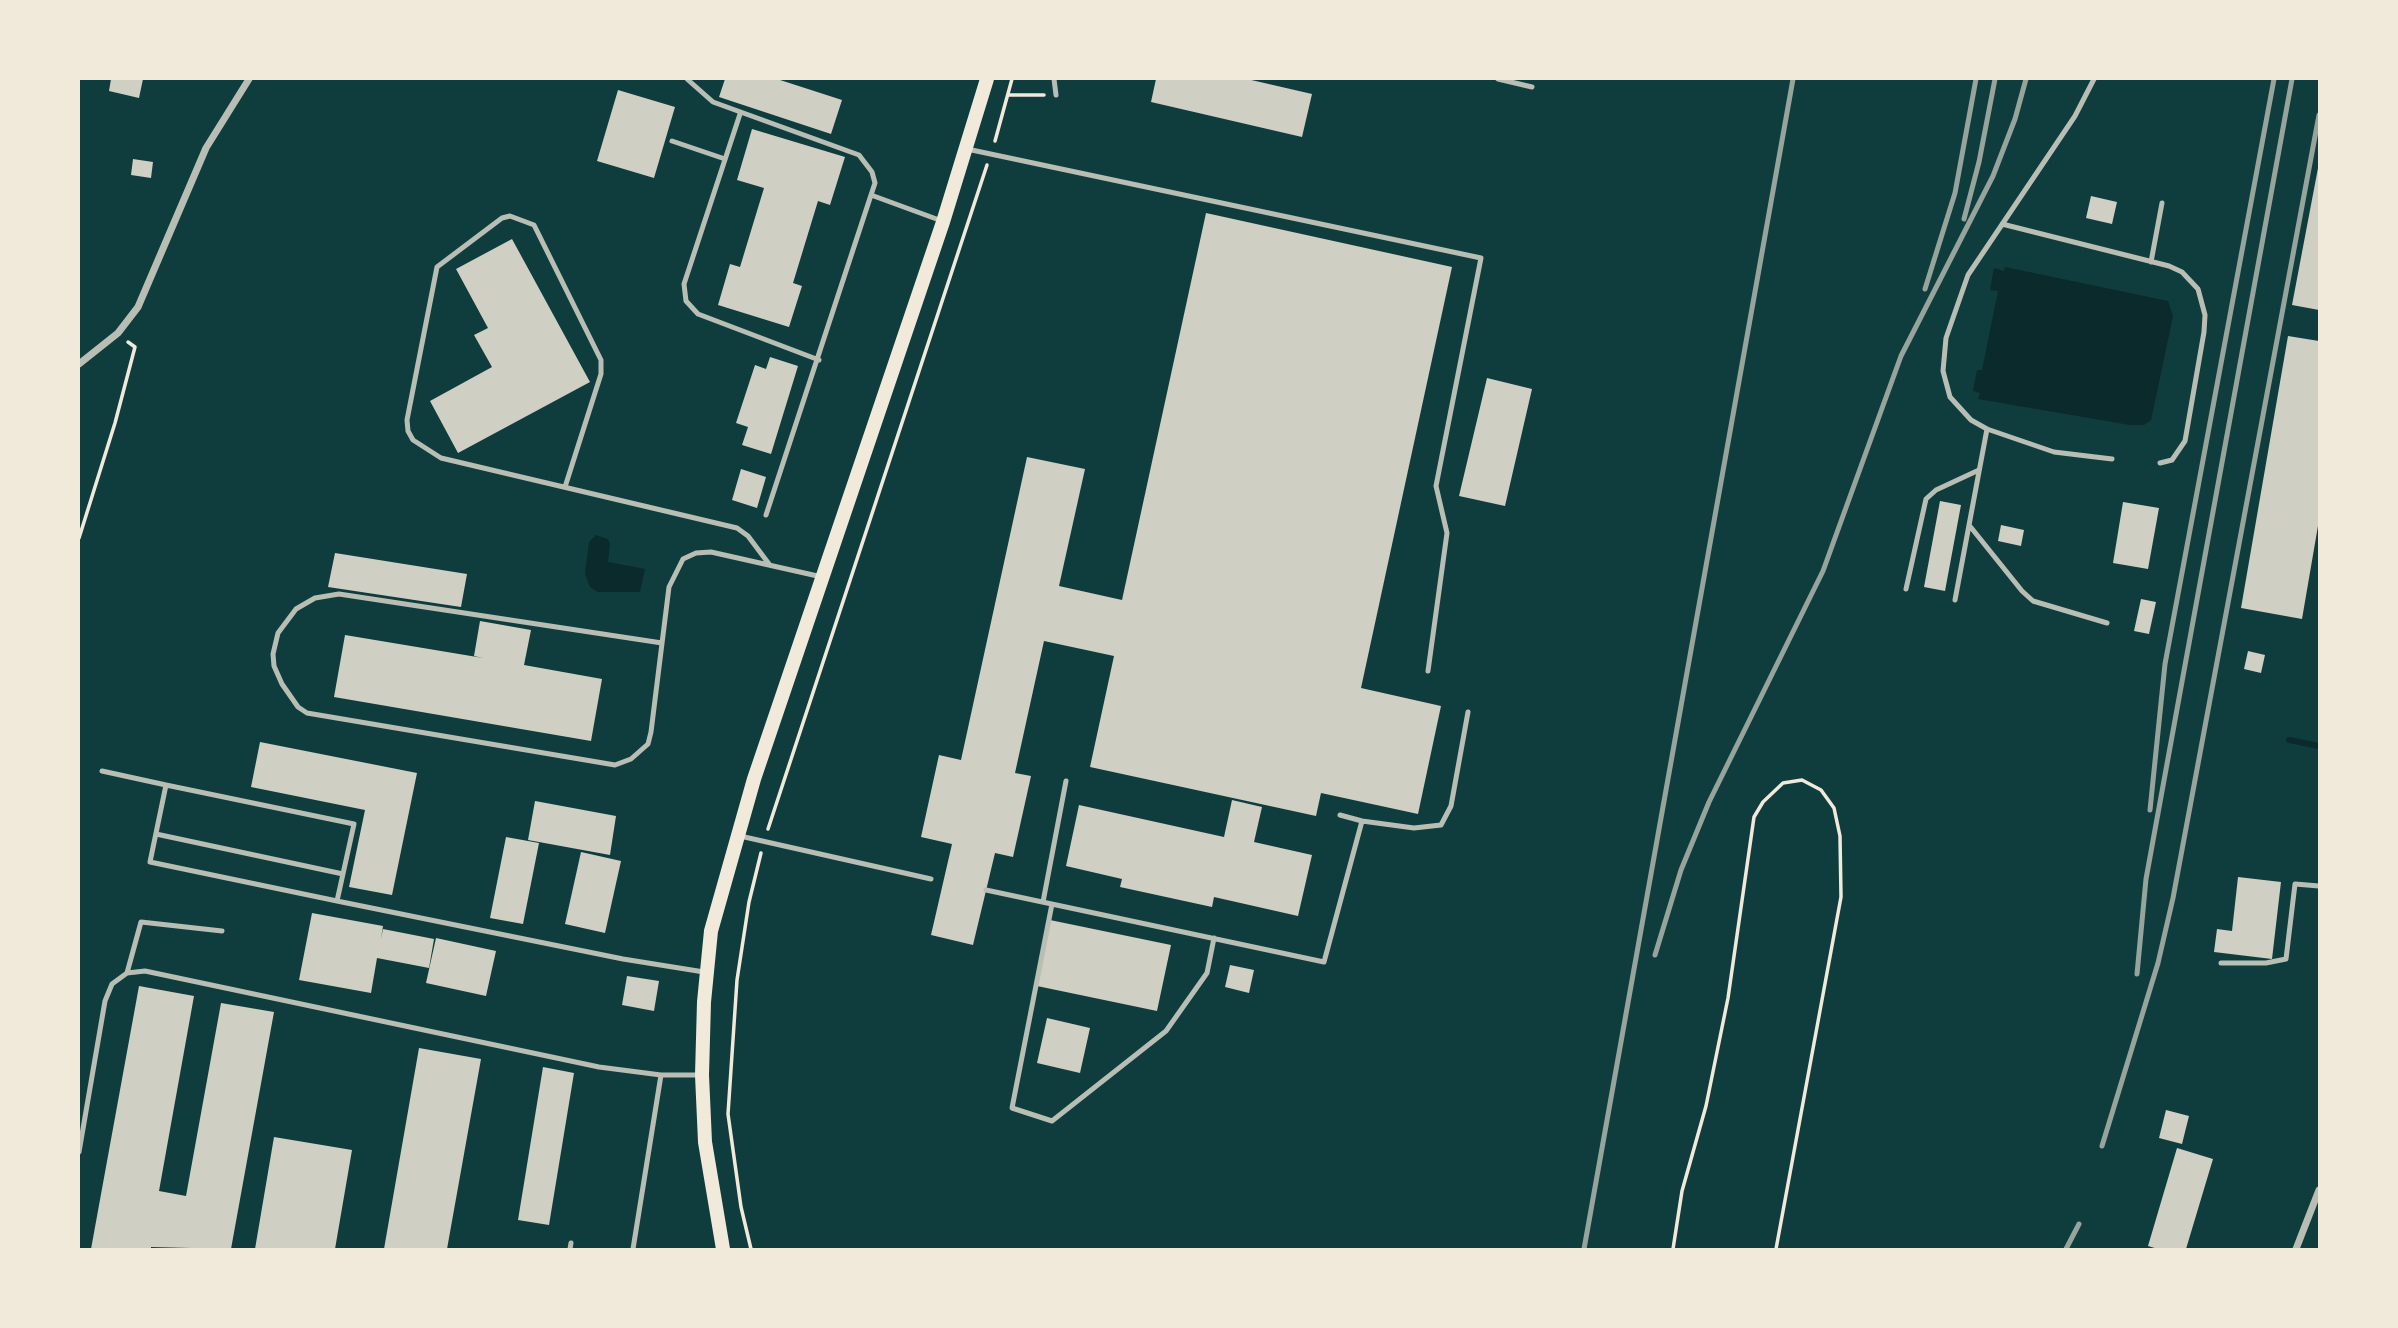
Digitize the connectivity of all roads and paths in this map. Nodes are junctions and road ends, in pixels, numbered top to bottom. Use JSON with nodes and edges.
{"nodes":[{"id":1,"x":249,"y":79,"type":"edge"},
{"id":2,"x":687,"y":79,"type":"edge"},
{"id":3,"x":986,"y":79,"type":"edge"},
{"id":4,"x":1012,"y":79,"type":"edge"},
{"id":5,"x":1054,"y":79,"type":"edge"},
{"id":6,"x":1498,"y":79,"type":"edge"},
{"id":7,"x":2094,"y":79,"type":"edge"},
{"id":8,"x":1532,"y":87,"type":"dead end"},
{"id":9,"x":1008,"y":95,"type":"junction"},
{"id":10,"x":1056,"y":95,"type":"joint"},
{"id":11,"x":740,"y":114,"type":"junction"},
{"id":12,"x":672,"y":141,"type":"dead end"},
{"id":13,"x":967,"y":149,"type":"junction"},
{"id":14,"x":991,"y":154,"type":"junction"},
{"id":15,"x":725,"y":159,"type":"junction"},
{"id":16,"x":871,"y":195,"type":"junction"},
{"id":17,"x":2162,"y":203,"type":"dead end"},
{"id":18,"x":943,"y":222,"type":"junction"},
{"id":19,"x":2002,"y":224,"type":"junction"},
{"id":20,"x":2151,"y":262,"type":"junction"},
{"id":21,"x":118,"y":333,"type":"junction"},
{"id":22,"x":819,"y":360,"type":"junction"},
{"id":23,"x":79,"y":364,"type":"edge"},
{"id":24,"x":1987,"y":429,"type":"junction"},
{"id":25,"x":2112,"y":459,"type":"dead end"},
{"id":26,"x":2160,"y":463,"type":"dead end"},
{"id":27,"x":1979,"y":470,"type":"junction"},
{"id":28,"x":565,"y":487,"type":"junction"},
{"id":29,"x":766,"y":515,"type":"dead end"},
{"id":30,"x":1969,"y":525,"type":"junction"},
{"id":31,"x":79,"y":538,"type":"edge"},
{"id":32,"x":770,"y":565,"type":"junction"},
{"id":33,"x":825,"y":578,"type":"junction"},
{"id":34,"x":1906,"y":589,"type":"dead end"},
{"id":35,"x":1955,"y":600,"type":"dead end"},
{"id":36,"x":2107,"y":623,"type":"dead end"},
{"id":37,"x":662,"y":643,"type":"junction"},
{"id":38,"x":1428,"y":671,"type":"dead end"},
{"id":39,"x":1468,"y":712,"type":"dead end"},
{"id":40,"x":102,"y":771,"type":"dead end"},
{"id":41,"x":1066,"y":781,"type":"dead end"},
{"id":42,"x":166,"y":785,"type":"junction"},
{"id":43,"x":1340,"y":815,"type":"dead end"},
{"id":44,"x":1362,"y":821,"type":"junction"},
{"id":45,"x":156,"y":834,"type":"junction"},
{"id":46,"x":737,"y":836,"type":"junction"},
{"id":47,"x":764,"y":841,"type":"junction"},
{"id":48,"x":343,"y":874,"type":"junction"},
{"id":49,"x":931,"y":879,"type":"dead end"},
{"id":50,"x":2319,"y":886,"type":"edge"},
{"id":51,"x":986,"y":890,"type":"dead end"},
{"id":52,"x":337,"y":901,"type":"junction"},
{"id":53,"x":1042,"y":902,"type":"junction"},
{"id":54,"x":1052,"y":904,"type":"junction"},
{"id":55,"x":222,"y":932,"type":"dead end"},
{"id":56,"x":1214,"y":939,"type":"junction"},
{"id":57,"x":2221,"y":963,"type":"dead end"},
{"id":58,"x":127,"y":973,"type":"junction"},
{"id":59,"x":706,"y":973,"type":"junction"},
{"id":60,"x":661,"y":1075,"type":"junction"},
{"id":61,"x":702,"y":1075,"type":"junction"},
{"id":62,"x":79,"y":1152,"type":"edge"},
{"id":63,"x":2319,"y":1190,"type":"edge"},
{"id":64,"x":633,"y":1249,"type":"edge"},
{"id":65,"x":723,"y":1249,"type":"edge"},
{"id":66,"x":751,"y":1249,"type":"edge"},
{"id":67,"x":1673,"y":1249,"type":"edge"},
{"id":68,"x":1776,"y":1249,"type":"edge"},
{"id":69,"x":2296,"y":1249,"type":"edge"}],
"edges":[{"from":1,"to":21,"type":"street"},
{"from":2,"to":11,"type":"lane"},
{"from":3,"to":13,"type":"main road"},
{"from":4,"to":9,"type":"path"},
{"from":5,"to":10,"type":"lane"},
{"from":6,"to":8,"type":"lane"},
{"from":7,"to":19,"type":"lane"},
{"from":9,"to":10,"type":"path"},
{"from":9,"to":14,"type":"path"},
{"from":11,"to":15,"type":"lane"},
{"from":11,"to":16,"type":"lane"},
{"from":12,"to":15,"type":"lane"},
{"from":13,"to":14,"type":"lane"},
{"from":13,"to":18,"type":"main road"},
{"from":14,"to":38,"type":"lane"},
{"from":14,"to":47,"type":"path"},
{"from":15,"to":22,"type":"lane"},
{"from":16,"to":18,"type":"lane"},
{"from":16,"to":22,"type":"lane"},
{"from":17,"to":20,"type":"lane"},
{"from":18,"to":33,"type":"main road"},
{"from":19,"to":20,"type":"lane"},
{"from":19,"to":24,"type":"lane"},
{"from":20,"to":26,"type":"lane"},
{"from":21,"to":23,"type":"street"},
{"from":21,"to":31,"type":"path"},
{"from":22,"to":29,"type":"lane"},
{"from":24,"to":25,"type":"lane"},
{"from":24,"to":27,"type":"lane"},
{"from":27,"to":30,"type":"lane"},
{"from":27,"to":34,"type":"lane"},
{"from":28,"to":28,"type":"lane"},
{"from":28,"to":32,"type":"lane"},
{"from":30,"to":35,"type":"lane"},
{"from":30,"to":36,"type":"lane"},
{"from":32,"to":33,"type":"lane"},
{"from":32,"to":37,"type":"lane"},
{"from":33,"to":46,"type":"main road"},
{"from":37,"to":37,"type":"lane"},
{"from":39,"to":44,"type":"lane"},
{"from":40,"to":42,"type":"lane"},
{"from":41,"to":53,"type":"lane"},
{"from":42,"to":45,"type":"lane"},
{"from":42,"to":48,"type":"lane"},
{"from":43,"to":44,"type":"lane"},
{"from":44,"to":56,"type":"lane"},
{"from":45,"to":48,"type":"lane"},
{"from":45,"to":52,"type":"lane"},
{"from":46,"to":47,"type":"lane"},
{"from":46,"to":59,"type":"main road"},
{"from":47,"to":49,"type":"lane"},
{"from":47,"to":66,"type":"path"},
{"from":48,"to":52,"type":"lane"},
{"from":50,"to":57,"type":"lane"},
{"from":51,"to":53,"type":"lane"},
{"from":52,"to":59,"type":"lane"},
{"from":53,"to":54,"type":"lane"},
{"from":54,"to":56,"type":"lane"},
{"from":54,"to":56,"type":"lane"},
{"from":55,"to":58,"type":"lane"},
{"from":58,"to":60,"type":"lane"},
{"from":58,"to":62,"type":"lane"},
{"from":59,"to":61,"type":"main road"},
{"from":60,"to":61,"type":"lane"},
{"from":60,"to":64,"type":"lane"},
{"from":61,"to":65,"type":"main road"},
{"from":63,"to":69,"type":"street"},
{"from":67,"to":68,"type":"path"}]}
